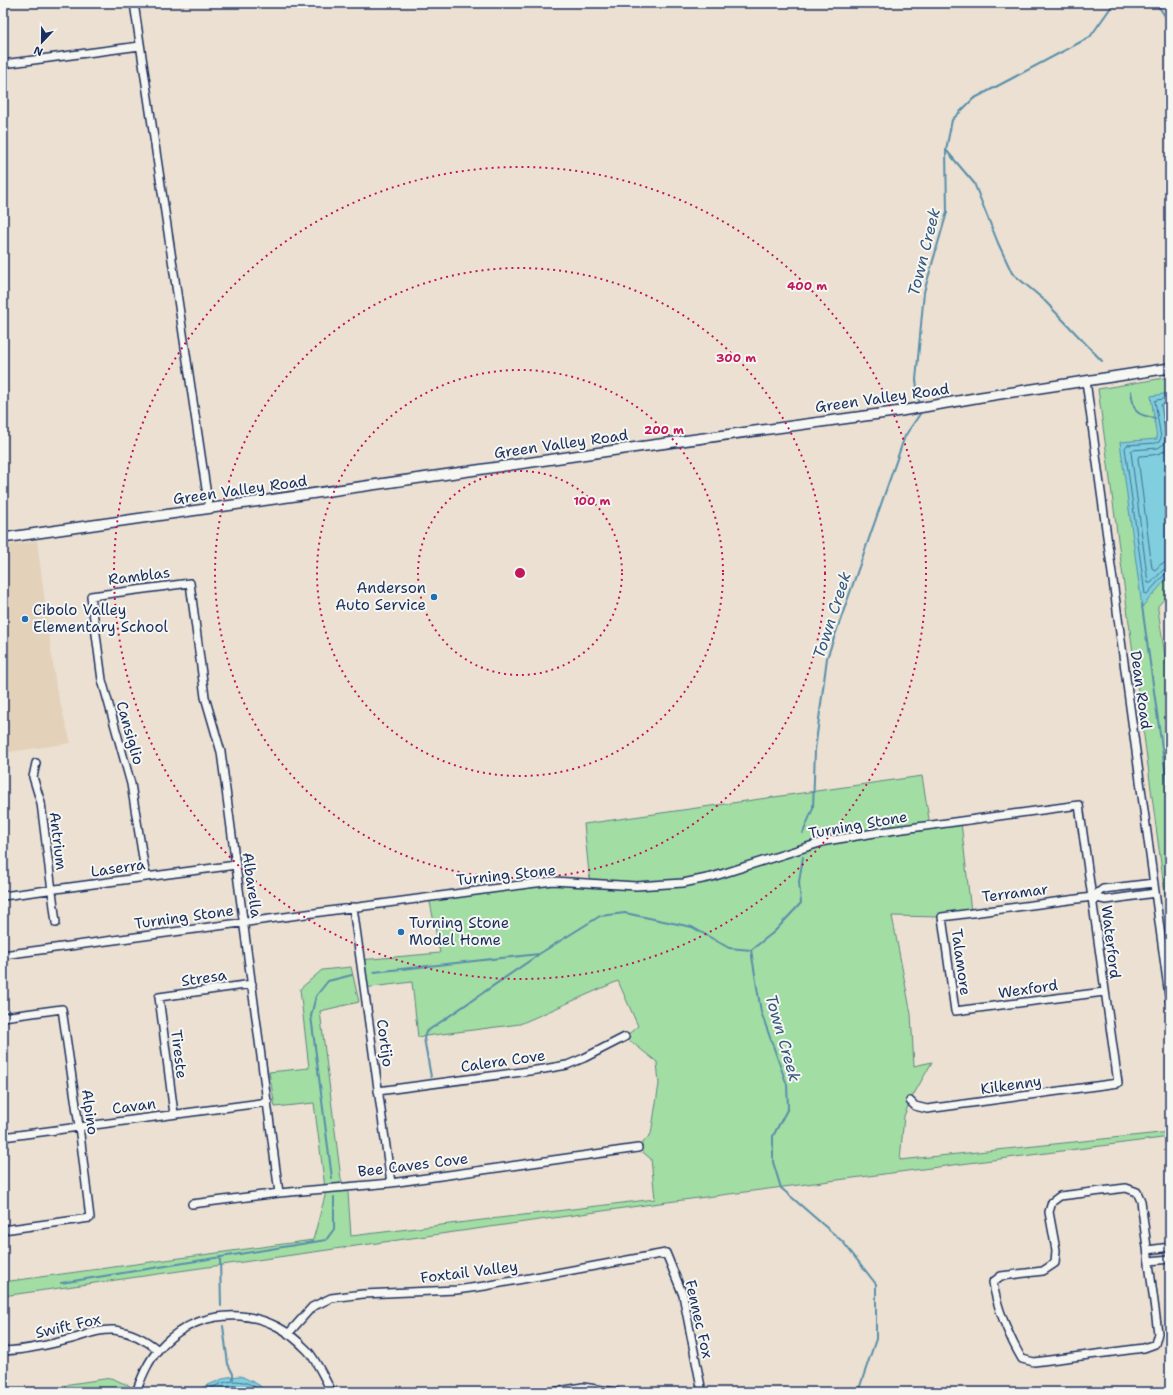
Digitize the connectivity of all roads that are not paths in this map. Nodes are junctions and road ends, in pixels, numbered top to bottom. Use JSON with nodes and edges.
{"nodes":[{"id":1,"x":134,"y":3,"type":"edge"},
{"id":2,"x":140,"y":46,"type":"junction"},
{"id":3,"x":3,"y":64,"type":"edge"},
{"id":4,"x":1170,"y":368,"type":"edge"},
{"id":5,"x":1086,"y":381,"type":"junction"},
{"id":6,"x":209,"y":509,"type":"junction"},
{"id":7,"x":3,"y":538,"type":"edge"},
{"id":8,"x":190,"y":583,"type":"joint"},
{"id":9,"x":91,"y":596,"type":"joint"},
{"id":10,"x":36,"y":763,"type":"dead end"},
{"id":11,"x":1079,"y":805,"type":"joint"},
{"id":12,"x":236,"y":865,"type":"junction"},
{"id":13,"x":146,"y":877,"type":"junction"},
{"id":14,"x":1154,"y":883,"type":"junction"},
{"id":15,"x":51,"y":890,"type":"junction"},
{"id":16,"x":1155,"y":893,"type":"junction"},
{"id":17,"x":3,"y":896,"type":"edge"},
{"id":18,"x":1092,"y":897,"type":"junction"},
{"id":19,"x":353,"y":907,"type":"junction"},
{"id":20,"x":942,"y":917,"type":"joint"},
{"id":21,"x":244,"y":922,"type":"junction"},
{"id":22,"x":56,"y":923,"type":"dead end"},
{"id":23,"x":3,"y":955,"type":"edge"},
{"id":24,"x":252,"y":984,"type":"junction"},
{"id":25,"x":1104,"y":992,"type":"junction"},
{"id":26,"x":159,"y":997,"type":"joint"},
{"id":27,"x":1170,"y":1003,"type":"edge"},
{"id":28,"x":955,"y":1011,"type":"joint"},
{"id":29,"x":3,"y":1017,"type":"edge"},
{"id":30,"x":625,"y":1037,"type":"dead end"},
{"id":31,"x":1118,"y":1083,"type":"joint"},
{"id":32,"x":378,"y":1091,"type":"junction"},
{"id":33,"x":910,"y":1101,"type":"dead end"},
{"id":34,"x":268,"y":1102,"type":"junction"},
{"id":35,"x":174,"y":1114,"type":"junction"},
{"id":36,"x":79,"y":1126,"type":"junction"},
{"id":37,"x":3,"y":1137,"type":"edge"},
{"id":38,"x":638,"y":1148,"type":"dead end"},
{"id":39,"x":391,"y":1183,"type":"junction"},
{"id":40,"x":279,"y":1193,"type":"junction"},
{"id":41,"x":192,"y":1204,"type":"dead end"},
{"id":42,"x":3,"y":1230,"type":"edge"},
{"id":43,"x":1170,"y":1248,"type":"edge"},
{"id":44,"x":1148,"y":1250,"type":"junction"},
{"id":45,"x":666,"y":1253,"type":"joint"},
{"id":46,"x":1170,"y":1259,"type":"edge"},
{"id":47,"x":1149,"y":1261,"type":"junction"},
{"id":48,"x":288,"y":1334,"type":"junction"},
{"id":49,"x":158,"y":1350,"type":"junction"},
{"id":50,"x":3,"y":1351,"type":"edge"},
{"id":51,"x":136,"y":1392,"type":"edge"},
{"id":52,"x":332,"y":1392,"type":"edge"},
{"id":53,"x":553,"y":1392,"type":"edge"},
{"id":54,"x":616,"y":1392,"type":"edge"},
{"id":55,"x":702,"y":1392,"type":"edge"}],
"edges":[{"from":1,"to":2,"type":"street"},
{"from":2,"to":3,"type":"street"},
{"from":2,"to":6,"type":"street"},
{"from":4,"to":5,"type":"street","name":"Green Valley Road"},
{"from":5,"to":6,"type":"street","name":"Green Valley Road"},
{"from":5,"to":14,"type":"street","name":"Dean Road"},
{"from":6,"to":7,"type":"street","name":"Green Valley Road"},
{"from":8,"to":9,"type":"street","name":"Ramblas"},
{"from":8,"to":12,"type":"street","name":"Albarella"},
{"from":9,"to":13,"type":"street","name":"Cansiglio"},
{"from":10,"to":15,"type":"street","name":"Antrium"},
{"from":11,"to":18,"type":"street","name":"Waterford"},
{"from":11,"to":19,"type":"street","name":"Turning Stone"},
{"from":12,"to":13,"type":"street","name":"Laserra"},
{"from":12,"to":21,"type":"street","name":"Albarella"},
{"from":13,"to":15,"type":"street","name":"Laserra"},
{"from":14,"to":16,"type":"street","name":"Dean Road"},
{"from":14,"to":18,"type":"street","name":"Terramar"},
{"from":15,"to":17,"type":"street","name":"Laserra"},
{"from":15,"to":22,"type":"street","name":"Antrium"},
{"from":16,"to":18,"type":"street","name":"Terramar"},
{"from":16,"to":27,"type":"street","name":"Dean Road"},
{"from":18,"to":20,"type":"street","name":"Terramar"},
{"from":18,"to":25,"type":"street","name":"Waterford"},
{"from":19,"to":21,"type":"street","name":"Turning Stone"},
{"from":19,"to":32,"type":"street","name":"Cortijo"},
{"from":20,"to":28,"type":"street","name":"Talamore"},
{"from":21,"to":23,"type":"street","name":"Turning Stone"},
{"from":21,"to":24,"type":"street","name":"Albarella"},
{"from":24,"to":26,"type":"street","name":"Stresa"},
{"from":24,"to":34,"type":"street","name":"Albarella"},
{"from":25,"to":28,"type":"street","name":"Wexford"},
{"from":25,"to":31,"type":"street","name":"Waterford"},
{"from":26,"to":35,"type":"street","name":"Tireste"},
{"from":29,"to":36,"type":"street","name":"Alpino"},
{"from":30,"to":32,"type":"street","name":"Calera Cove"},
{"from":31,"to":33,"type":"street","name":"Kilkenny"},
{"from":32,"to":39,"type":"street","name":"Cortijo"},
{"from":34,"to":35,"type":"street","name":"Cavan"},
{"from":34,"to":40,"type":"street","name":"Albarella"},
{"from":35,"to":36,"type":"street","name":"Cavan"},
{"from":36,"to":37,"type":"street","name":"Cavan"},
{"from":36,"to":42,"type":"street","name":"Alpino"},
{"from":38,"to":39,"type":"street","name":"Bee Caves Cove"},
{"from":39,"to":40,"type":"street","name":"Bee Caves Cove"},
{"from":40,"to":41,"type":"street","name":"Bee Caves Cove"},
{"from":43,"to":44,"type":"street"},
{"from":44,"to":47,"type":"street"},
{"from":44,"to":47,"type":"street"},
{"from":45,"to":48,"type":"street","name":"Foxtail Valley"},
{"from":45,"to":55,"type":"street","name":"Fennec Fox"},
{"from":46,"to":47,"type":"street"},
{"from":48,"to":49,"type":"street"},
{"from":48,"to":52,"type":"street"},
{"from":49,"to":50,"type":"street","name":"Swift Fox"},
{"from":49,"to":51,"type":"street"},
{"from":53,"to":54,"type":"street"}]}
